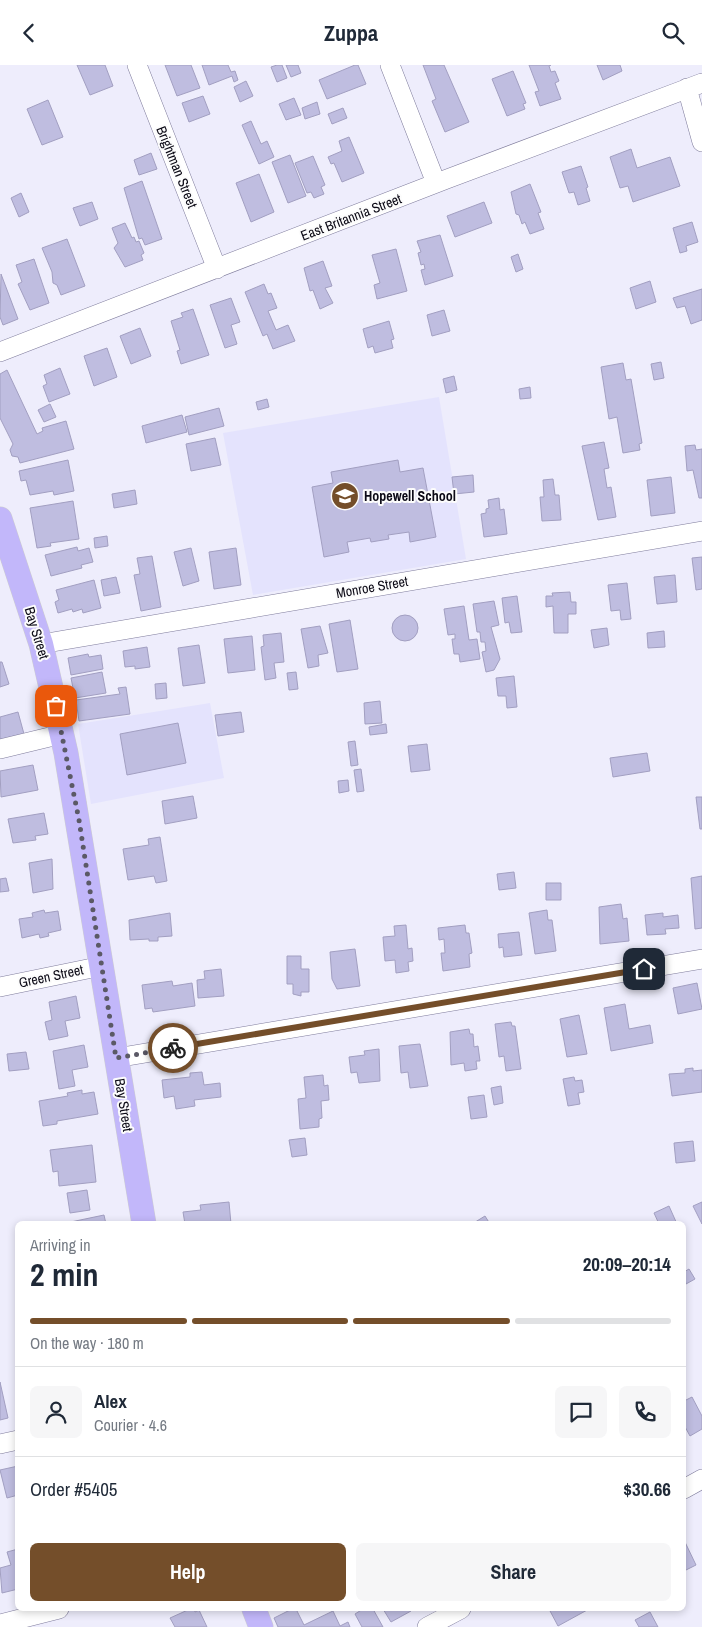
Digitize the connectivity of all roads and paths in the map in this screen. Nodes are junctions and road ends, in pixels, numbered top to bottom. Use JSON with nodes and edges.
{"nodes":[{"id":1,"x":136,"y":65,"type":"edge"},
{"id":2,"x":390,"y":65,"type":"edge"},
{"id":3,"x":694,"y":86,"type":"edge"},
{"id":4,"x":702,"y":142,"type":"edge"},
{"id":5,"x":436,"y":183,"type":"junction"},
{"id":6,"x":217,"y":269,"type":"junction"},
{"id":7,"x":0,"y":352,"type":"edge"},
{"id":8,"x":0,"y":519,"type":"edge"},
{"id":9,"x":702,"y":531,"type":"edge"},
{"id":10,"x":41,"y":644,"type":"junction"},
{"id":11,"x":62,"y":734,"type":"junction"},
{"id":12,"x":0,"y":749,"type":"edge"},
{"id":13,"x":702,"y":959,"type":"edge"},
{"id":14,"x":102,"y":966,"type":"junction"},
{"id":15,"x":0,"y":987,"type":"edge"},
{"id":16,"x":116,"y":1058,"type":"junction"},
{"id":17,"x":143,"y":1221,"type":"edge"},
{"id":18,"x":15,"y":1441,"type":"edge"},
{"id":19,"x":0,"y":1444,"type":"edge"},
{"id":20,"x":702,"y":1479,"type":"edge"},
{"id":21,"x":686,"y":1488,"type":"edge"},
{"id":22,"x":51,"y":1611,"type":"edge"},
{"id":23,"x":255,"y":1611,"type":"edge"},
{"id":24,"x":457,"y":1611,"type":"edge"},
{"id":25,"x":0,"y":1624,"type":"edge"},
{"id":26,"x":261,"y":1627,"type":"edge"},
{"id":27,"x":427,"y":1627,"type":"edge"}],
"edges":[{"from":1,"to":6,"type":"street","name":"Brightman Street"},
{"from":2,"to":5,"type":"street"},
{"from":3,"to":4,"type":"street"},
{"from":3,"to":5,"type":"street","name":"East Britannia Street"},
{"from":5,"to":6,"type":"street","name":"East Britannia Street"},
{"from":6,"to":7,"type":"street","name":"East Britannia Street"},
{"from":8,"to":10,"type":"main road","name":"Bay Street"},
{"from":9,"to":10,"type":"street","name":"Monroe Street"},
{"from":10,"to":11,"type":"main road","name":"Bay Street"},
{"from":11,"to":12,"type":"street"},
{"from":11,"to":14,"type":"main road","name":"Bay Street"},
{"from":13,"to":16,"type":"street"},
{"from":14,"to":15,"type":"street","name":"Green Street"},
{"from":14,"to":16,"type":"main road","name":"Bay Street"},
{"from":16,"to":17,"type":"main road","name":"Bay Street"},
{"from":18,"to":19,"type":"street"},
{"from":20,"to":21,"type":"street"},
{"from":22,"to":25,"type":"street"},
{"from":23,"to":26,"type":"main road"},
{"from":24,"to":27,"type":"street"}]}
